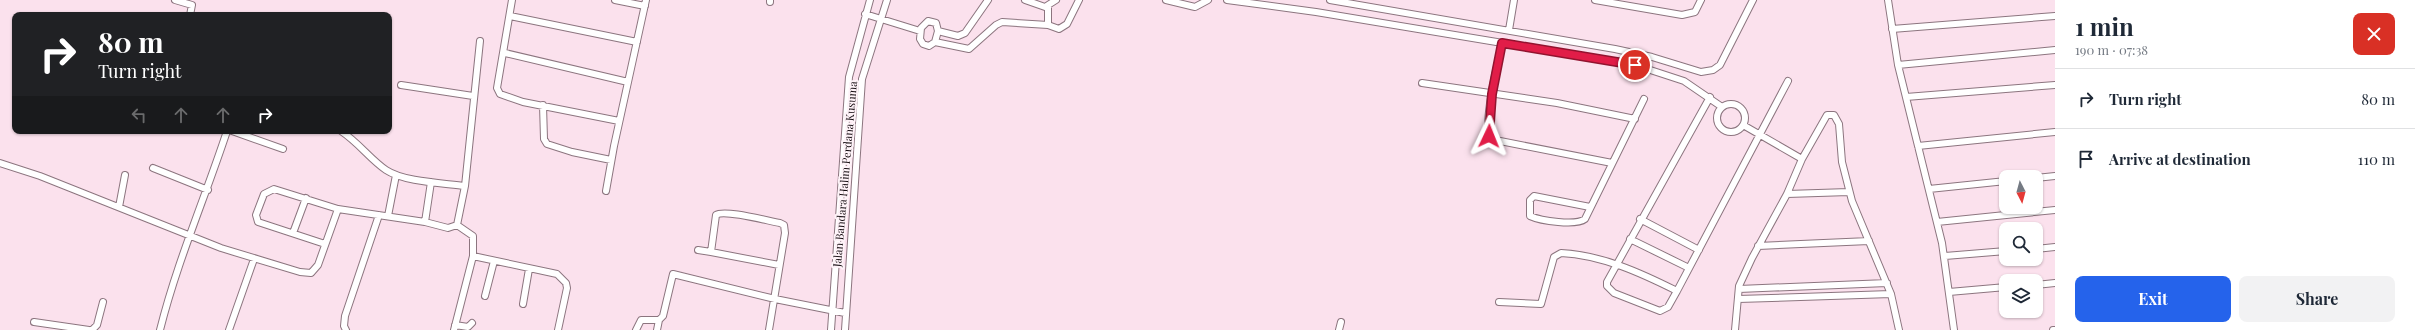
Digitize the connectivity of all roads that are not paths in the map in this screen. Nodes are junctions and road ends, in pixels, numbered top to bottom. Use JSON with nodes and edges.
{"nodes":[{"id":1,"x":175,"y":0,"type":"edge"},
{"id":2,"x":512,"y":0,"type":"edge"},
{"id":3,"x":615,"y":0,"type":"edge"},
{"id":4,"x":870,"y":0,"type":"edge"},
{"id":5,"x":887,"y":0,"type":"edge"},
{"id":6,"x":988,"y":0,"type":"edge"},
{"id":7,"x":1024,"y":0,"type":"edge"},
{"id":8,"x":1056,"y":0,"type":"edge"},
{"id":9,"x":1079,"y":0,"type":"edge"},
{"id":10,"x":1166,"y":0,"type":"edge"},
{"id":11,"x":1208,"y":0,"type":"edge"},
{"id":12,"x":1226,"y":0,"type":"edge"},
{"id":13,"x":1330,"y":0,"type":"edge"},
{"id":14,"x":1514,"y":0,"type":"edge"},
{"id":15,"x":1595,"y":0,"type":"edge"},
{"id":16,"x":1701,"y":0,"type":"edge"},
{"id":17,"x":1753,"y":0,"type":"edge"},
{"id":18,"x":1888,"y":0,"type":"edge"},
{"id":19,"x":646,"y":3,"type":"edge"},
{"id":20,"x":1048,"y":6,"type":"junction"},
{"id":21,"x":191,"y":12,"type":"edge"},
{"id":22,"x":865,"y":14,"type":"junction"},
{"id":23,"x":510,"y":16,"type":"junction"},
{"id":24,"x":2055,"y":16,"type":"edge"},
{"id":25,"x":880,"y":18,"type":"junction"},
{"id":26,"x":1048,"y":25,"type":"junction"},
{"id":27,"x":1892,"y":29,"type":"junction"},
{"id":28,"x":1509,"y":30,"type":"junction"},
{"id":29,"x":920,"y":31,"type":"junction"},
{"id":30,"x":938,"y":31,"type":"junction"},
{"id":31,"x":480,"y":41,"type":"dead end"},
{"id":32,"x":637,"y":42,"type":"junction"},
{"id":33,"x":935,"y":42,"type":"junction"},
{"id":34,"x":1502,"y":43,"type":"junction"},
{"id":35,"x":2055,"y":50,"type":"edge"},
{"id":36,"x":505,"y":53,"type":"junction"},
{"id":37,"x":1898,"y":65,"type":"junction"},
{"id":38,"x":1788,"y":81,"type":"dead end"},
{"id":39,"x":628,"y":82,"type":"junction"},
{"id":40,"x":1422,"y":83,"type":"dead end"},
{"id":41,"x":401,"y":85,"type":"dead end"},
{"id":42,"x":2055,"y":85,"type":"edge"},
{"id":43,"x":1492,"y":94,"type":"junction"},
{"id":44,"x":473,"y":96,"type":"junction"},
{"id":45,"x":1710,"y":97,"type":"junction"},
{"id":46,"x":1906,"y":97,"type":"junction"},
{"id":47,"x":1644,"y":99,"type":"dead end"},
{"id":48,"x":543,"y":105,"type":"junction"},
{"id":49,"x":1722,"y":107,"type":"junction"},
{"id":50,"x":1635,"y":119,"type":"junction"},
{"id":51,"x":619,"y":121,"type":"junction"},
{"id":52,"x":1743,"y":125,"type":"junction"},
{"id":53,"x":2055,"y":132,"type":"edge"},
{"id":54,"x":226,"y":134,"type":"edge"},
{"id":55,"x":240,"y":134,"type":"edge"},
{"id":56,"x":345,"y":134,"type":"edge"},
{"id":57,"x":1760,"y":136,"type":"junction"},
{"id":58,"x":1918,"y":146,"type":"junction"},
{"id":59,"x":283,"y":149,"type":"dead end"},
{"id":60,"x":1802,"y":159,"type":"junction"},
{"id":61,"x":611,"y":160,"type":"junction"},
{"id":62,"x":0,"y":163,"type":"edge"},
{"id":63,"x":1612,"y":163,"type":"junction"},
{"id":64,"x":153,"y":168,"type":"dead end"},
{"id":65,"x":396,"y":174,"type":"junction"},
{"id":66,"x":125,"y":175,"type":"dead end"},
{"id":67,"x":2055,"y":176,"type":"edge"},
{"id":68,"x":2043,"y":177,"type":"edge"},
{"id":69,"x":430,"y":182,"type":"junction"},
{"id":70,"x":1999,"y":182,"type":"edge"},
{"id":71,"x":465,"y":186,"type":"junction"},
{"id":72,"x":1929,"y":189,"type":"junction"},
{"id":73,"x":208,"y":190,"type":"junction"},
{"id":74,"x":606,"y":191,"type":"dead end"},
{"id":75,"x":1849,"y":192,"type":"junction"},
{"id":76,"x":1787,"y":194,"type":"junction"},
{"id":77,"x":306,"y":198,"type":"junction"},
{"id":78,"x":119,"y":207,"type":"junction"},
{"id":79,"x":1590,"y":207,"type":"junction"},
{"id":80,"x":338,"y":208,"type":"junction"},
{"id":81,"x":2055,"y":210,"type":"edge"},
{"id":82,"x":379,"y":215,"type":"junction"},
{"id":83,"x":388,"y":216,"type":"junction"},
{"id":84,"x":1640,"y":219,"type":"junction"},
{"id":85,"x":425,"y":222,"type":"junction"},
{"id":86,"x":1937,"y":222,"type":"junction"},
{"id":87,"x":458,"y":225,"type":"junction"},
{"id":88,"x":293,"y":232,"type":"junction"},
{"id":89,"x":189,"y":236,"type":"junction"},
{"id":90,"x":1630,"y":239,"type":"junction"},
{"id":91,"x":1869,"y":241,"type":"junction"},
{"id":92,"x":325,"y":244,"type":"junction"},
{"id":93,"x":1758,"y":246,"type":"junction"},
{"id":94,"x":2055,"y":247,"type":"edge"},
{"id":95,"x":2043,"y":248,"type":"edge"},
{"id":96,"x":698,"y":250,"type":"dead end"},
{"id":97,"x":1699,"y":250,"type":"junction"},
{"id":98,"x":711,"y":252,"type":"junction"},
{"id":99,"x":1999,"y":252,"type":"edge"},
{"id":100,"x":473,"y":256,"type":"junction"},
{"id":101,"x":1945,"y":256,"type":"junction"},
{"id":102,"x":254,"y":259,"type":"junction"},
{"id":103,"x":494,"y":261,"type":"junction"},
{"id":104,"x":1615,"y":264,"type":"junction"},
{"id":105,"x":779,"y":265,"type":"junction"},
{"id":106,"x":1689,"y":268,"type":"junction"},
{"id":107,"x":529,"y":269,"type":"junction"},
{"id":108,"x":1887,"y":283,"type":"junction"},
{"id":109,"x":2055,"y":283,"type":"edge"},
{"id":110,"x":2043,"y":284,"type":"edge"},
{"id":111,"x":1816,"y":286,"type":"junction"},
{"id":112,"x":1999,"y":288,"type":"edge"},
{"id":113,"x":1739,"y":289,"type":"junction"},
{"id":114,"x":1677,"y":291,"type":"junction"},
{"id":115,"x":1949,"y":292,"type":"junction"},
{"id":116,"x":1891,"y":294,"type":"junction"},
{"id":117,"x":1817,"y":295,"type":"junction"},
{"id":118,"x":485,"y":296,"type":"dead end"},
{"id":119,"x":774,"y":299,"type":"junction"},
{"id":120,"x":1738,"y":299,"type":"junction"},
{"id":121,"x":103,"y":302,"type":"dead end"},
{"id":122,"x":1499,"y":302,"type":"dead end"},
{"id":123,"x":523,"y":304,"type":"dead end"},
{"id":124,"x":831,"y":311,"type":"junction"},
{"id":125,"x":845,"y":313,"type":"junction"},
{"id":126,"x":658,"y":320,"type":"junction"},
{"id":127,"x":34,"y":322,"type":"dead end"},
{"id":128,"x":1341,"y":322,"type":"dead end"},
{"id":129,"x":472,"y":323,"type":"dead end"},
{"id":130,"x":455,"y":328,"type":"edge"},
{"id":131,"x":75,"y":329,"type":"edge"},
{"id":132,"x":89,"y":330,"type":"edge"},
{"id":133,"x":92,"y":330,"type":"edge"},
{"id":134,"x":160,"y":330,"type":"edge"},
{"id":135,"x":229,"y":330,"type":"edge"},
{"id":136,"x":346,"y":330,"type":"edge"},
{"id":137,"x":558,"y":330,"type":"edge"},
{"id":138,"x":636,"y":330,"type":"edge"},
{"id":139,"x":657,"y":330,"type":"edge"},
{"id":140,"x":769,"y":330,"type":"edge"},
{"id":141,"x":831,"y":330,"type":"edge"},
{"id":142,"x":845,"y":330,"type":"edge"},
{"id":143,"x":1339,"y":330,"type":"edge"},
{"id":144,"x":1735,"y":330,"type":"edge"},
{"id":145,"x":1899,"y":330,"type":"edge"},
{"id":146,"x":1954,"y":330,"type":"edge"}],
"edges":[{"from":1,"to":21,"type":"street"},
{"from":2,"to":23,"type":"street"},
{"from":3,"to":19,"type":"street"},
{"from":4,"to":22,"type":"street","name":"Jalan Bandara Halim Perdana Kusuma"},
{"from":5,"to":25,"type":"street","name":"Jalan Bandara Halim Perdana Kusuma"},
{"from":6,"to":30,"type":"street"},
{"from":7,"to":20,"type":"street"},
{"from":8,"to":20,"type":"street"},
{"from":9,"to":26,"type":"street"},
{"from":10,"to":11,"type":"street"},
{"from":12,"to":34,"type":"street"},
{"from":13,"to":28,"type":"street"},
{"from":14,"to":28,"type":"street"},
{"from":15,"to":16,"type":"street"},
{"from":17,"to":28,"type":"street"},
{"from":18,"to":27,"type":"street"},
{"from":19,"to":32,"type":"street"},
{"from":20,"to":26,"type":"street"},
{"from":22,"to":25,"type":"street"},
{"from":22,"to":124,"type":"street","name":"Jalan Bandara Halim Perdana Kusuma"},
{"from":23,"to":32,"type":"street"},
{"from":23,"to":36,"type":"street"},
{"from":24,"to":27,"type":"street"},
{"from":25,"to":29,"type":"street"},
{"from":25,"to":125,"type":"street","name":"Jalan Bandara Halim Perdana Kusuma"},
{"from":26,"to":33,"type":"street"},
{"from":27,"to":37,"type":"street"},
{"from":29,"to":30,"type":"street"},
{"from":29,"to":33,"type":"street"},
{"from":30,"to":33,"type":"street"},
{"from":31,"to":44,"type":"street"},
{"from":32,"to":39,"type":"street"},
{"from":34,"to":43,"type":"street"},
{"from":34,"to":45,"type":"street"},
{"from":35,"to":37,"type":"street"},
{"from":36,"to":39,"type":"street"},
{"from":36,"to":48,"type":"street"},
{"from":37,"to":46,"type":"street"},
{"from":38,"to":57,"type":"street"},
{"from":39,"to":51,"type":"street"},
{"from":40,"to":43,"type":"street"},
{"from":41,"to":44,"type":"street"},
{"from":42,"to":46,"type":"street"},
{"from":43,"to":50,"type":"street"},
{"from":43,"to":63,"type":"street"},
{"from":44,"to":71,"type":"street"},
{"from":45,"to":49,"type":"street"},
{"from":45,"to":84,"type":"street"},
{"from":46,"to":58,"type":"street"},
{"from":47,"to":50,"type":"street"},
{"from":48,"to":51,"type":"street"},
{"from":48,"to":61,"type":"street"},
{"from":49,"to":52,"type":"street"},
{"from":49,"to":52,"type":"street"},
{"from":50,"to":63,"type":"street"},
{"from":51,"to":61,"type":"street"},
{"from":52,"to":57,"type":"street"},
{"from":53,"to":58,"type":"street"},
{"from":54,"to":73,"type":"street"},
{"from":55,"to":59,"type":"street"},
{"from":56,"to":65,"type":"street"},
{"from":57,"to":60,"type":"street"},
{"from":57,"to":97,"type":"street"},
{"from":58,"to":72,"type":"street"},
{"from":60,"to":75,"type":"street"},
{"from":60,"to":76,"type":"street"},
{"from":61,"to":74,"type":"street"},
{"from":62,"to":78,"type":"street"},
{"from":63,"to":79,"type":"street"},
{"from":64,"to":73,"type":"street"},
{"from":65,"to":69,"type":"street"},
{"from":65,"to":83,"type":"street"},
{"from":66,"to":78,"type":"street"},
{"from":67,"to":68,"type":"street"},
{"from":69,"to":71,"type":"street"},
{"from":69,"to":85,"type":"street"},
{"from":70,"to":72,"type":"street"},
{"from":71,"to":87,"type":"street"},
{"from":72,"to":86,"type":"street"},
{"from":73,"to":89,"type":"street"},
{"from":75,"to":76,"type":"street"},
{"from":75,"to":91,"type":"street"},
{"from":76,"to":93,"type":"street"},
{"from":77,"to":80,"type":"street"},
{"from":77,"to":88,"type":"street"},
{"from":77,"to":88,"type":"street"},
{"from":78,"to":89,"type":"street"},
{"from":79,"to":79,"type":"street"},
{"from":80,"to":82,"type":"street"},
{"from":80,"to":92,"type":"street"},
{"from":81,"to":86,"type":"street"},
{"from":82,"to":83,"type":"street"},
{"from":82,"to":136,"type":"street"},
{"from":83,"to":85,"type":"street"},
{"from":84,"to":90,"type":"street"},
{"from":84,"to":97,"type":"street"},
{"from":85,"to":87,"type":"street"},
{"from":86,"to":101,"type":"street"},
{"from":87,"to":100,"type":"street"},
{"from":88,"to":92,"type":"street"},
{"from":89,"to":102,"type":"street"},
{"from":89,"to":134,"type":"street"},
{"from":90,"to":104,"type":"street"},
{"from":90,"to":106,"type":"street"},
{"from":91,"to":93,"type":"street"},
{"from":91,"to":108,"type":"street"},
{"from":92,"to":102,"type":"street"},
{"from":93,"to":113,"type":"street"},
{"from":94,"to":95,"type":"street"},
{"from":96,"to":98,"type":"street"},
{"from":97,"to":106,"type":"street"},
{"from":98,"to":105,"type":"street"},
{"from":98,"to":105,"type":"street"},
{"from":99,"to":101,"type":"street"},
{"from":100,"to":103,"type":"street"},
{"from":100,"to":130,"type":"street"},
{"from":101,"to":115,"type":"street"},
{"from":102,"to":135,"type":"street"},
{"from":103,"to":107,"type":"street"},
{"from":103,"to":118,"type":"street"},
{"from":104,"to":114,"type":"street"},
{"from":104,"to":114,"type":"street"},
{"from":104,"to":122,"type":"street"},
{"from":105,"to":119,"type":"street"},
{"from":106,"to":114,"type":"street"},
{"from":107,"to":123,"type":"street"},
{"from":107,"to":137,"type":"street"},
{"from":108,"to":111,"type":"street"},
{"from":108,"to":116,"type":"street"},
{"from":109,"to":110,"type":"street"},
{"from":111,"to":113,"type":"street"},
{"from":111,"to":117,"type":"street"},
{"from":112,"to":115,"type":"street"},
{"from":113,"to":120,"type":"street"},
{"from":115,"to":146,"type":"street"},
{"from":116,"to":117,"type":"street"},
{"from":116,"to":145,"type":"street"},
{"from":117,"to":120,"type":"street"},
{"from":119,"to":124,"type":"street"},
{"from":119,"to":126,"type":"street"},
{"from":119,"to":140,"type":"street"},
{"from":120,"to":144,"type":"street"},
{"from":121,"to":133,"type":"street"},
{"from":124,"to":125,"type":"street"},
{"from":124,"to":141,"type":"street","name":"Jalan Bandara Halim Perdana Kusuma"},
{"from":125,"to":142,"type":"street","name":"Jalan Bandara Halim Perdana Kusuma"},
{"from":126,"to":138,"type":"street"},
{"from":126,"to":139,"type":"street"},
{"from":127,"to":131,"type":"street"},
{"from":128,"to":143,"type":"street"},
{"from":129,"to":130,"type":"street"},
{"from":131,"to":132,"type":"street"}]}
